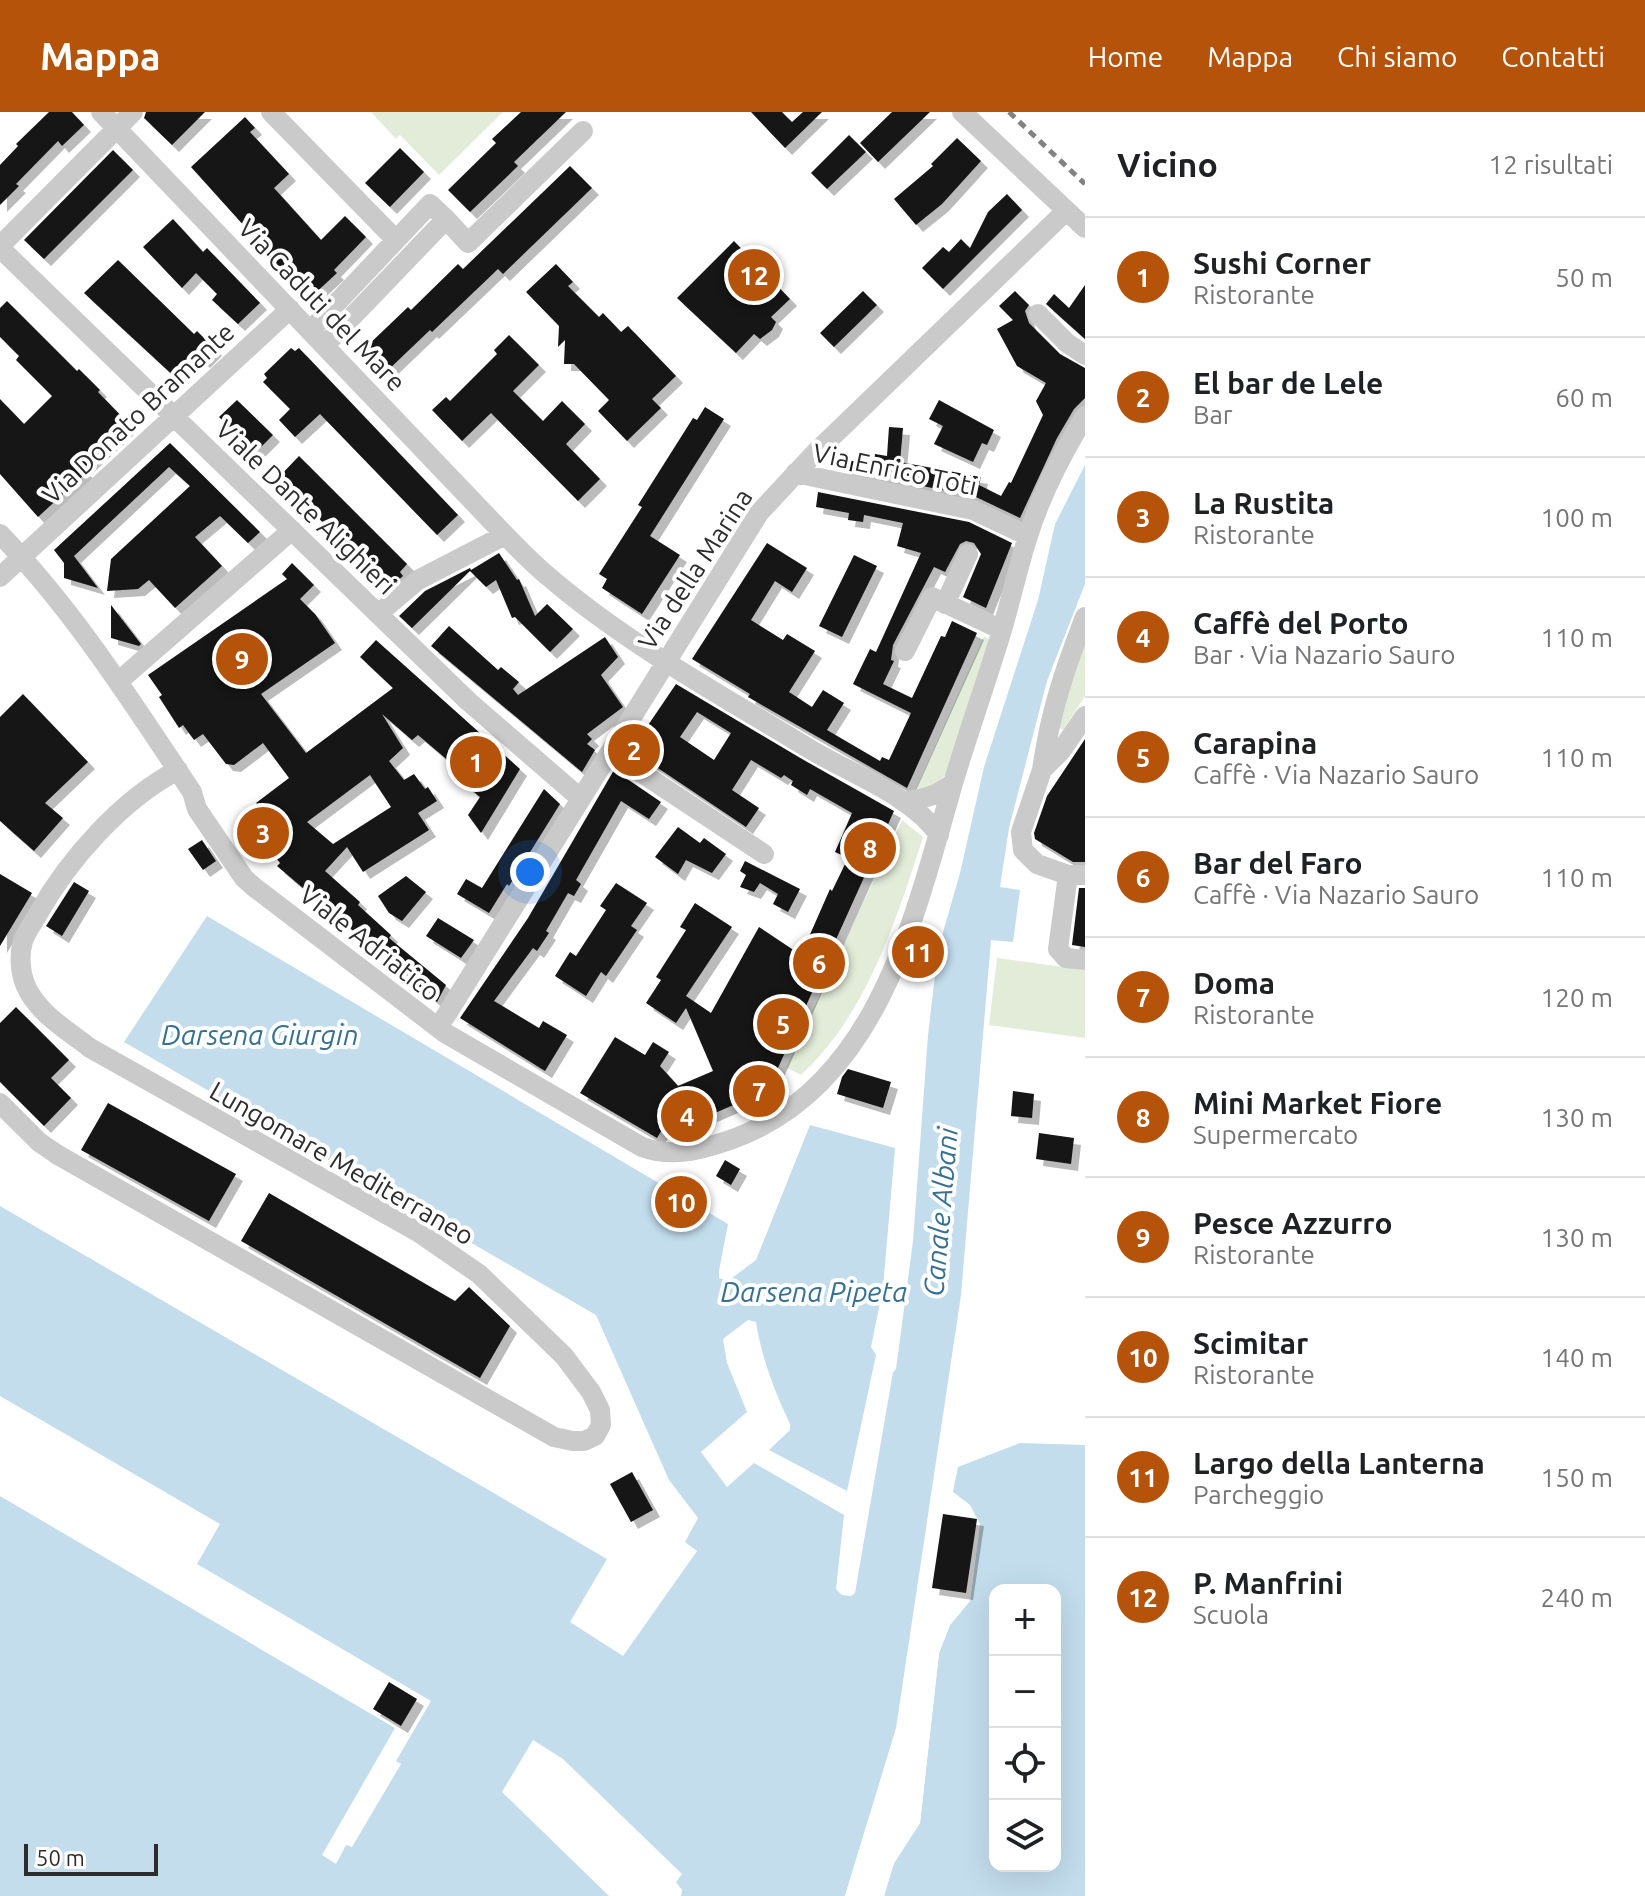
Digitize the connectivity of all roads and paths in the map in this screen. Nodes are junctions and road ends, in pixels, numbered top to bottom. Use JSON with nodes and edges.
{"nodes":[{"id":1,"x":101,"y":112,"type":"edge"},
{"id":2,"x":133,"y":112,"type":"edge"},
{"id":3,"x":962,"y":112,"type":"edge"},
{"id":4,"x":274,"y":113,"type":"edge"},
{"id":5,"x":117,"y":129,"type":"junction"},
{"id":6,"x":583,"y":131,"type":"dead end"},
{"id":7,"x":1066,"y":211,"type":"junction"},
{"id":8,"x":446,"y":219,"type":"junction"},
{"id":9,"x":1085,"y":228,"type":"edge"},
{"id":10,"x":396,"y":240,"type":"junction"},
{"id":11,"x":0,"y":247,"type":"edge"},
{"id":12,"x":290,"y":309,"type":"junction"},
{"id":13,"x":1038,"y":314,"type":"dead end"},
{"id":14,"x":318,"y":337,"type":"junction"},
{"id":15,"x":1085,"y":355,"type":"edge"},
{"id":16,"x":174,"y":415,"type":"junction"},
{"id":17,"x":1085,"y":416,"type":"edge"},
{"id":18,"x":795,"y":473,"type":"junction"},
{"id":19,"x":292,"y":530,"type":"junction"},
{"id":20,"x":0,"y":534,"type":"edge"},
{"id":21,"x":505,"y":535,"type":"junction"},
{"id":22,"x":1028,"y":536,"type":"junction"},
{"id":23,"x":968,"y":554,"type":"dead end"},
{"id":24,"x":22,"y":557,"type":"junction"},
{"id":25,"x":0,"y":577,"type":"edge"},
{"id":26,"x":945,"y":604,"type":"junction"},
{"id":27,"x":378,"y":614,"type":"junction"},
{"id":28,"x":1085,"y":617,"type":"edge"},
{"id":29,"x":1002,"y":630,"type":"junction"},
{"id":30,"x":905,"y":651,"type":"dead end"},
{"id":31,"x":667,"y":660,"type":"junction"},
{"id":32,"x":119,"y":681,"type":"junction"},
{"id":33,"x":1085,"y":716,"type":"edge"},
{"id":34,"x":610,"y":752,"type":"junction"},
{"id":35,"x":178,"y":770,"type":"junction"},
{"id":36,"x":1042,"y":770,"type":"junction"},
{"id":37,"x":953,"y":783,"type":"junction"},
{"id":38,"x":580,"y":798,"type":"junction"},
{"id":39,"x":904,"y":801,"type":"junction"},
{"id":40,"x":939,"y":835,"type":"junction"},
{"id":41,"x":764,"y":854,"type":"dead end"},
{"id":42,"x":1076,"y":875,"type":"edge"},
{"id":43,"x":1085,"y":960,"type":"edge"},
{"id":44,"x":445,"y":1017,"type":"dead end"},
{"id":45,"x":0,"y":1103,"type":"edge"}],
"edges":[{"from":1,"to":5,"type":"street","name":"Via Caduti del Mare"},
{"from":2,"to":5,"type":"street"},
{"from":3,"to":7,"type":"street"},
{"from":4,"to":10,"type":"street"},
{"from":5,"to":11,"type":"street"},
{"from":5,"to":12,"type":"street","name":"Via Caduti del Mare"},
{"from":6,"to":8,"type":"street"},
{"from":7,"to":9,"type":"street"},
{"from":7,"to":18,"type":"street","name":"Via della Marina"},
{"from":8,"to":10,"type":"street"},
{"from":8,"to":14,"type":"street"},
{"from":10,"to":14,"type":"street"},
{"from":11,"to":16,"type":"street","name":"Viale Dante Alighieri"},
{"from":12,"to":14,"type":"street","name":"Via Caduti del Mare"},
{"from":12,"to":16,"type":"street","name":"Via Donato Bramante"},
{"from":13,"to":15,"type":"street"},
{"from":14,"to":21,"type":"street","name":"Via Caduti del Mare"},
{"from":16,"to":19,"type":"street","name":"Viale Dante Alighieri"},
{"from":16,"to":24,"type":"street","name":"Via Donato Bramante"},
{"from":17,"to":22,"type":"street"},
{"from":18,"to":22,"type":"street","name":"Via Enrico Toti"},
{"from":18,"to":31,"type":"street","name":"Via della Marina"},
{"from":19,"to":27,"type":"street","name":"Viale Dante Alighieri"},
{"from":19,"to":32,"type":"street"},
{"from":20,"to":24,"type":"street","name":"Viale Adriatico"},
{"from":21,"to":27,"type":"street"},
{"from":21,"to":31,"type":"street","name":"Via Caduti del Mare"},
{"from":22,"to":29,"type":"street"},
{"from":23,"to":26,"type":"street"},
{"from":24,"to":25,"type":"street"},
{"from":24,"to":32,"type":"street","name":"Viale Adriatico"},
{"from":26,"to":29,"type":"street"},
{"from":26,"to":30,"type":"street"},
{"from":27,"to":38,"type":"street","name":"Viale Dante Alighieri"},
{"from":28,"to":36,"type":"street"},
{"from":29,"to":37,"type":"street"},
{"from":31,"to":34,"type":"street","name":"Via della Marina"},
{"from":31,"to":39,"type":"street","name":"Via Caduti del Mare"},
{"from":32,"to":35,"type":"street","name":"Viale Adriatico"},
{"from":33,"to":36,"type":"street"},
{"from":34,"to":38,"type":"street","name":"Via della Marina"},
{"from":34,"to":41,"type":"street"},
{"from":35,"to":40,"type":"street","name":"Viale Adriatico"},
{"from":35,"to":45,"type":"street","name":"Lungomare Mediterraneo"},
{"from":36,"to":42,"type":"street"},
{"from":37,"to":39,"type":"street"},
{"from":37,"to":40,"type":"street"},
{"from":38,"to":44,"type":"street","name":"Via della Marina"},
{"from":39,"to":40,"type":"street","name":"Via Caduti del Mare"},
{"from":42,"to":43,"type":"street"}]}
